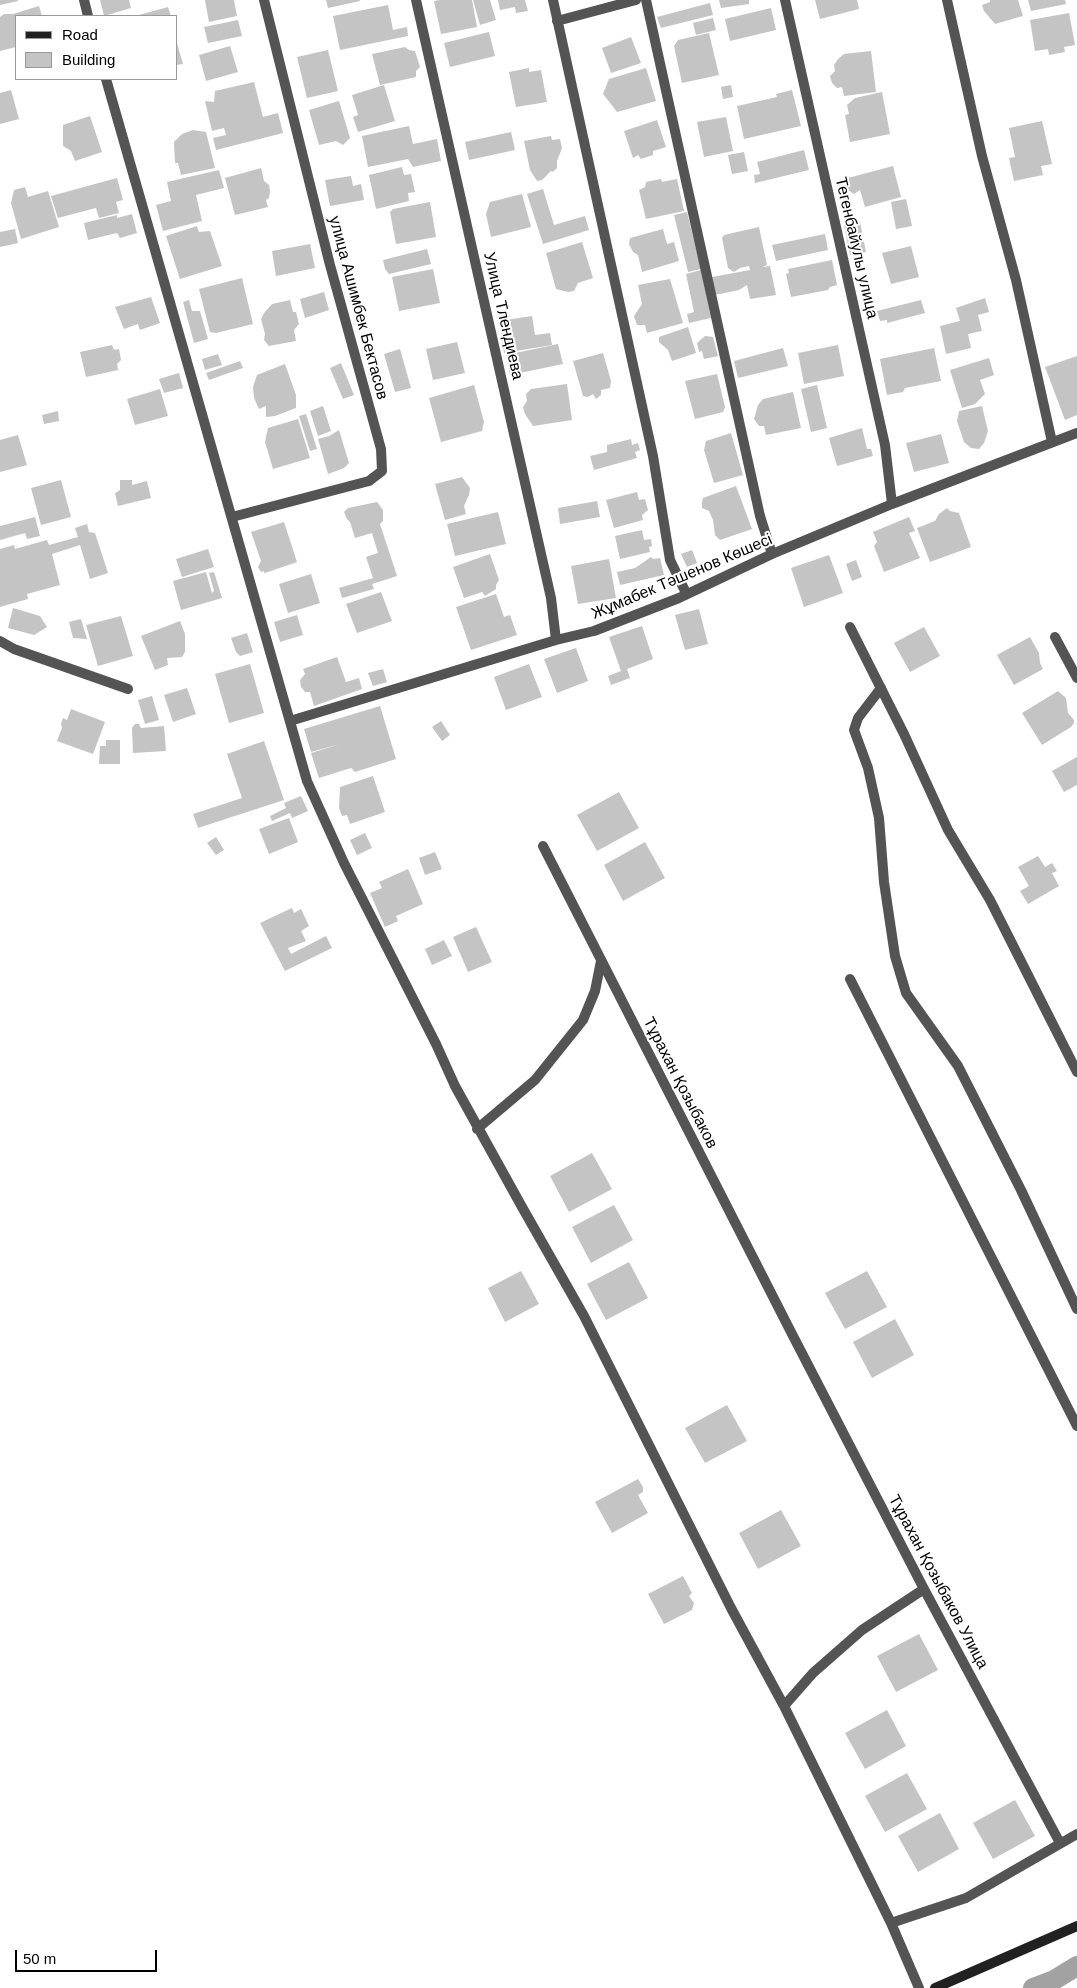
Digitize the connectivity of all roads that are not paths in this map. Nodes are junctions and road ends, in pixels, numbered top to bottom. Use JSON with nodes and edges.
{"nodes":[{"id":1,"x":84,"y":0,"type":"edge"},
{"id":2,"x":264,"y":0,"type":"edge"},
{"id":3,"x":416,"y":0,"type":"edge"},
{"id":4,"x":553,"y":0,"type":"edge"},
{"id":5,"x":636,"y":0,"type":"edge"},
{"id":6,"x":646,"y":0,"type":"edge"},
{"id":7,"x":784,"y":0,"type":"edge"},
{"id":8,"x":948,"y":0,"type":"edge"},
{"id":9,"x":88,"y":15,"type":"edge"},
{"id":10,"x":557,"y":21,"type":"junction"},
{"id":11,"x":106,"y":80,"type":"edge"},
{"id":12,"x":1077,"y":433,"type":"edge"},
{"id":13,"x":1052,"y":442,"type":"junction"},
{"id":14,"x":892,"y":504,"type":"junction"},
{"id":15,"x":232,"y":517,"type":"junction"},
{"id":16,"x":772,"y":554,"type":"junction"},
{"id":17,"x":686,"y":593,"type":"junction"},
{"id":18,"x":850,"y":628,"type":"dead end"},
{"id":19,"x":1055,"y":637,"type":"dead end"},
{"id":20,"x":556,"y":640,"type":"junction"},
{"id":21,"x":0,"y":641,"type":"edge"},
{"id":22,"x":1077,"y":678,"type":"edge"},
{"id":23,"x":881,"y":688,"type":"junction"},
{"id":24,"x":128,"y":690,"type":"dead end"},
{"id":25,"x":290,"y":721,"type":"junction"},
{"id":26,"x":543,"y":846,"type":"dead end"},
{"id":27,"x":601,"y":961,"type":"junction"},
{"id":28,"x":850,"y":979,"type":"dead end"},
{"id":29,"x":1077,"y":1072,"type":"edge"},
{"id":30,"x":478,"y":1129,"type":"junction"},
{"id":31,"x":1077,"y":1309,"type":"edge"},
{"id":32,"x":792,"y":1334,"type":"joint"},
{"id":33,"x":1077,"y":1426,"type":"edge"},
{"id":34,"x":924,"y":1589,"type":"junction"},
{"id":35,"x":784,"y":1706,"type":"junction"},
{"id":36,"x":1077,"y":1834,"type":"edge"},
{"id":37,"x":1060,"y":1843,"type":"junction"},
{"id":38,"x":892,"y":1923,"type":"junction"},
{"id":39,"x":1077,"y":1926,"type":"edge"},
{"id":40,"x":919,"y":1988,"type":"edge"},
{"id":41,"x":935,"y":1988,"type":"edge"}],
"edges":[{"from":1,"to":9,"type":"street"},
{"from":2,"to":15,"type":"street","name":"улица Ашимбек Бектасов"},
{"from":3,"to":20,"type":"street","name":"Улица Тлендиева"},
{"from":4,"to":10,"type":"street"},
{"from":5,"to":10,"type":"street"},
{"from":6,"to":16,"type":"street"},
{"from":7,"to":14,"type":"street","name":"Тегенбайулы улица"},
{"from":8,"to":13,"type":"street"},
{"from":10,"to":17,"type":"street"},
{"from":11,"to":15,"type":"street"},
{"from":12,"to":13,"type":"street","name":"Жұмабек Тәшенов Көшесі"},
{"from":13,"to":14,"type":"street","name":"Жұмабек Тәшенов Көшесі"},
{"from":14,"to":16,"type":"street","name":"Жұмабек Тәшенов Көшесі"},
{"from":15,"to":25,"type":"street"},
{"from":16,"to":17,"type":"street","name":"Жұмабек Тәшенов Көшесі"},
{"from":17,"to":20,"type":"street","name":"Жұмабек Тәшенов Көшесі"},
{"from":18,"to":23,"type":"street"},
{"from":19,"to":22,"type":"street"},
{"from":20,"to":25,"type":"street","name":"Жұмабек Тәшенов Көшесі"},
{"from":21,"to":24,"type":"street"},
{"from":23,"to":29,"type":"street"},
{"from":23,"to":31,"type":"street"},
{"from":25,"to":30,"type":"street"},
{"from":26,"to":27,"type":"street","name":"Тұрахан Қозыбаков"},
{"from":27,"to":30,"type":"street"},
{"from":27,"to":32,"type":"street","name":"Тұрахан Қозыбаков"},
{"from":28,"to":33,"type":"street"},
{"from":30,"to":35,"type":"street"},
{"from":32,"to":34,"type":"street","name":"Тұрахан Қозыбаков Улица"},
{"from":34,"to":35,"type":"street"},
{"from":34,"to":37,"type":"street","name":"Тұрахан Қозыбаков Улица"},
{"from":35,"to":38,"type":"street"},
{"from":36,"to":37,"type":"street"},
{"from":37,"to":38,"type":"street"},
{"from":38,"to":40,"type":"street"},
{"from":39,"to":41,"type":"main road"}]}
